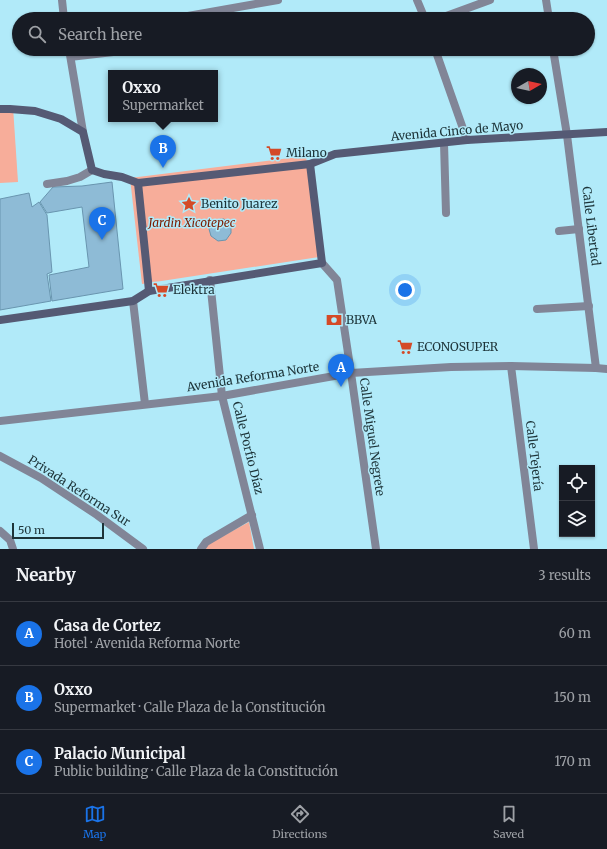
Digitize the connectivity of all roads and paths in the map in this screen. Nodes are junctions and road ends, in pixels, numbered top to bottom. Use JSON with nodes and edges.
{"nodes":[{"id":1,"x":62,"y":0,"type":"edge"},
{"id":2,"x":223,"y":0,"type":"edge"},
{"id":3,"x":278,"y":0,"type":"edge"},
{"id":4,"x":417,"y":0,"type":"edge"},
{"id":5,"x":490,"y":0,"type":"edge"},
{"id":6,"x":546,"y":0,"type":"edge"},
{"id":7,"x":224,"y":9,"type":"junction"},
{"id":8,"x":63,"y":12,"type":"edge"},
{"id":9,"x":210,"y":12,"type":"edge"},
{"id":10,"x":422,"y":12,"type":"edge"},
{"id":11,"x":457,"y":12,"type":"edge"},
{"id":12,"x":548,"y":12,"type":"edge"},
{"id":13,"x":87,"y":56,"type":"edge"},
{"id":14,"x":438,"y":56,"type":"edge"},
{"id":15,"x":554,"y":56,"type":"edge"},
{"id":16,"x":70,"y":58,"type":"joint"},
{"id":17,"x":0,"y":109,"type":"edge"},
{"id":18,"x":83,"y":132,"type":"junction"},
{"id":19,"x":607,"y":132,"type":"edge"},
{"id":20,"x":567,"y":135,"type":"junction"},
{"id":21,"x":468,"y":140,"type":"junction"},
{"id":22,"x":444,"y":142,"type":"junction"},
{"id":23,"x":310,"y":164,"type":"junction"},
{"id":24,"x":92,"y":170,"type":"junction"},
{"id":25,"x":138,"y":183,"type":"junction"},
{"id":26,"x":47,"y":184,"type":"dead end"},
{"id":27,"x":446,"y":213,"type":"dead end"},
{"id":28,"x":579,"y":229,"type":"junction"},
{"id":29,"x":559,"y":231,"type":"dead end"},
{"id":30,"x":322,"y":263,"type":"junction"},
{"id":31,"x":210,"y":280,"type":"junction"},
{"id":32,"x":149,"y":291,"type":"junction"},
{"id":33,"x":133,"y":301,"type":"junction"},
{"id":34,"x":589,"y":306,"type":"junction"},
{"id":35,"x":536,"y":309,"type":"dead end"},
{"id":36,"x":0,"y":320,"type":"edge"},
{"id":37,"x":511,"y":366,"type":"junction"},
{"id":38,"x":596,"y":368,"type":"junction"},
{"id":39,"x":607,"y":369,"type":"edge"},
{"id":40,"x":351,"y":373,"type":"junction"},
{"id":41,"x":222,"y":396,"type":"junction"},
{"id":42,"x":145,"y":404,"type":"junction"},
{"id":43,"x":0,"y":421,"type":"edge"},
{"id":44,"x":0,"y":456,"type":"edge"},
{"id":45,"x":252,"y":515,"type":"junction"},
{"id":46,"x":0,"y":531,"type":"edge"},
{"id":47,"x":13,"y":549,"type":"edge"},
{"id":48,"x":143,"y":549,"type":"edge"},
{"id":49,"x":201,"y":549,"type":"edge"},
{"id":50,"x":260,"y":549,"type":"edge"},
{"id":51,"x":376,"y":549,"type":"edge"},
{"id":52,"x":534,"y":549,"type":"edge"}],
"edges":[{"from":1,"to":8,"type":"street"},
{"from":2,"to":7,"type":"street"},
{"from":3,"to":7,"type":"street"},
{"from":4,"to":10,"type":"street"},
{"from":5,"to":11,"type":"street"},
{"from":6,"to":12,"type":"street"},
{"from":7,"to":9,"type":"street"},
{"from":13,"to":16,"type":"lane"},
{"from":14,"to":21,"type":"street"},
{"from":15,"to":20,"type":"street","name":"Calle Libertad"},
{"from":16,"to":18,"type":"street"},
{"from":17,"to":18,"type":"street"},
{"from":18,"to":24,"type":"street"},
{"from":19,"to":20,"type":"street","name":"Avenida Cinco de Mayo"},
{"from":20,"to":21,"type":"street","name":"Avenida Cinco de Mayo"},
{"from":20,"to":28,"type":"street","name":"Calle Libertad"},
{"from":21,"to":22,"type":"street","name":"Avenida Cinco de Mayo"},
{"from":22,"to":23,"type":"street","name":"Avenida Cinco de Mayo"},
{"from":22,"to":27,"type":"street"},
{"from":23,"to":25,"type":"street","name":"Avenida Cinco de Mayo"},
{"from":23,"to":30,"type":"street"},
{"from":24,"to":25,"type":"street"},
{"from":24,"to":26,"type":"street"},
{"from":25,"to":32,"type":"street"},
{"from":28,"to":29,"type":"street"},
{"from":28,"to":34,"type":"street","name":"Calle Libertad"},
{"from":30,"to":31,"type":"street"},
{"from":30,"to":40,"type":"street","name":"Calle Miguel Negrete"},
{"from":31,"to":32,"type":"street"},
{"from":31,"to":41,"type":"street","name":"Calle Porfio Díaz"},
{"from":32,"to":33,"type":"street"},
{"from":33,"to":36,"type":"street"},
{"from":33,"to":42,"type":"street"},
{"from":34,"to":35,"type":"street"},
{"from":34,"to":38,"type":"street","name":"Calle Libertad"},
{"from":37,"to":38,"type":"street","name":"Avenida Reforma Norte"},
{"from":37,"to":40,"type":"street","name":"Avenida Reforma Norte"},
{"from":37,"to":52,"type":"street","name":"Calle Tejería"},
{"from":38,"to":39,"type":"street","name":"Avenida Reforma Norte"},
{"from":40,"to":41,"type":"street","name":"Avenida Reforma Norte"},
{"from":40,"to":51,"type":"street","name":"Calle Miguel Negrete"},
{"from":41,"to":42,"type":"street","name":"Avenida Reforma Norte"},
{"from":41,"to":45,"type":"street","name":"Calle Porfio Díaz"},
{"from":42,"to":43,"type":"street","name":"Avenida Reforma Norte"},
{"from":44,"to":48,"type":"street","name":"Privada Reforma Sur"},
{"from":45,"to":49,"type":"street"},
{"from":45,"to":50,"type":"street","name":"Calle Porfio Díaz"},
{"from":46,"to":47,"type":"street"}]}
